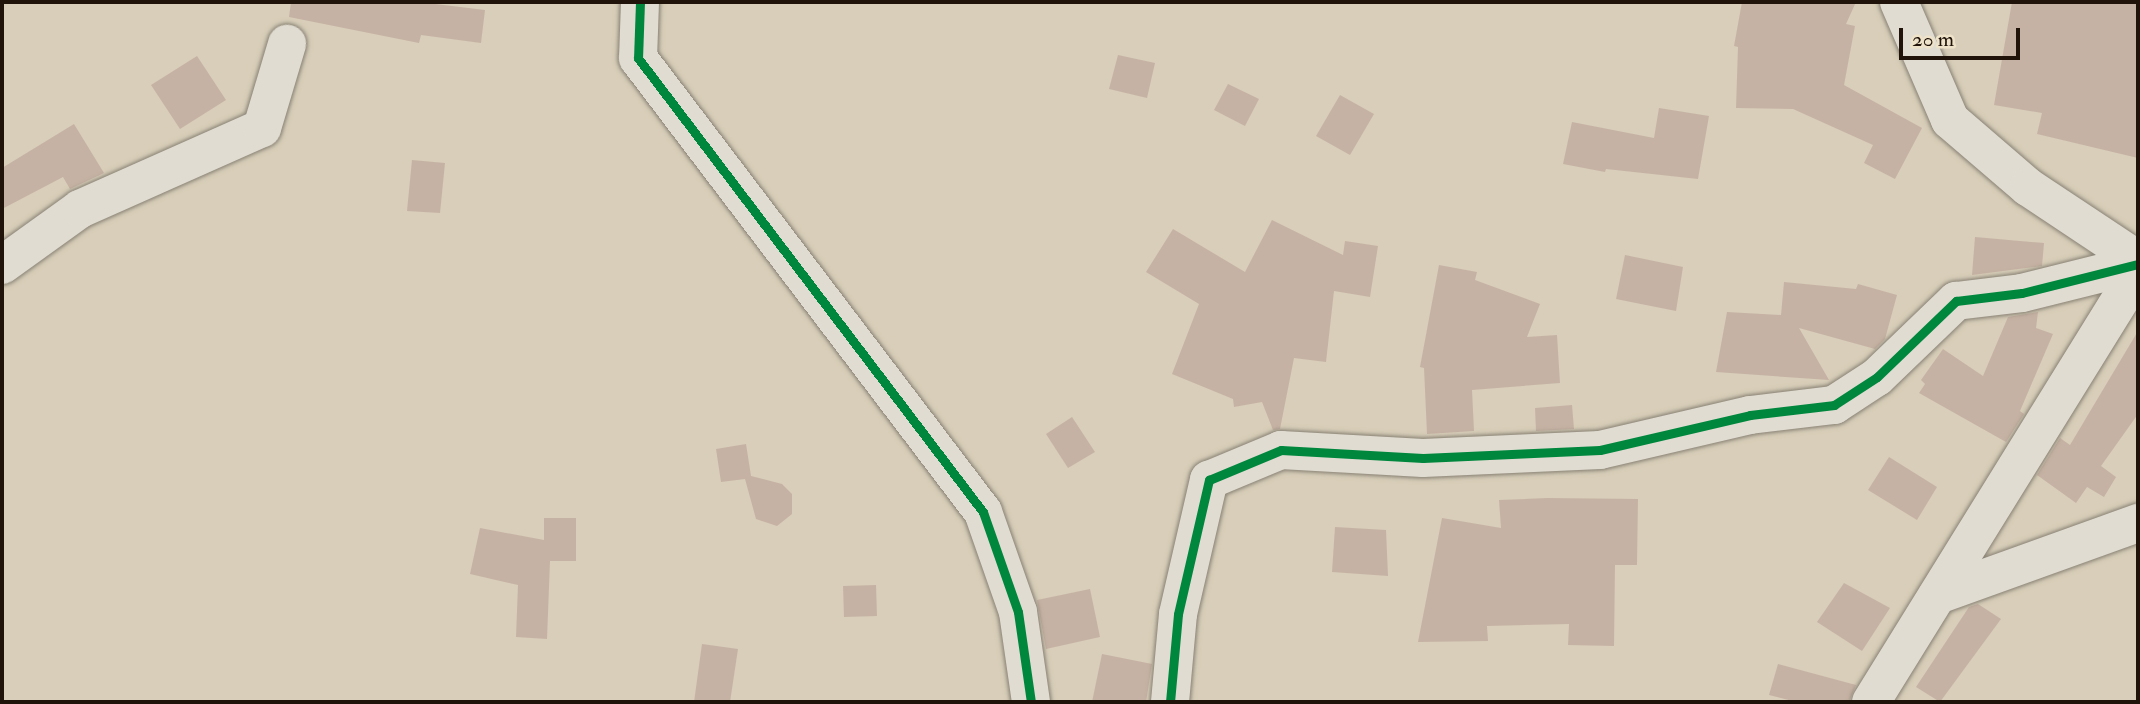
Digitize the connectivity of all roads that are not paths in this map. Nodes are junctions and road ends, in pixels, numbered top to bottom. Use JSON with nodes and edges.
{"nodes":[{"id":1,"x":640,"y":2,"type":"edge"},
{"id":2,"x":1899,"y":2,"type":"edge"},
{"id":3,"x":288,"y":44,"type":"dead end"},
{"id":4,"x":2138,"y":262,"type":"edge"},
{"id":5,"x":2,"y":265,"type":"edge"},
{"id":6,"x":2138,"y":271,"type":"edge"},
{"id":7,"x":2138,"y":523,"type":"edge"},
{"id":8,"x":1938,"y":595,"type":"junction"},
{"id":9,"x":1031,"y":702,"type":"edge"},
{"id":10,"x":1170,"y":702,"type":"edge"},
{"id":11,"x":1871,"y":702,"type":"edge"}],
"edges":[{"from":1,"to":9,"type":"street"},
{"from":2,"to":4,"type":"street"},
{"from":3,"to":5,"type":"street"},
{"from":4,"to":10,"type":"street"},
{"from":6,"to":8,"type":"street"},
{"from":7,"to":8,"type":"street"},
{"from":8,"to":11,"type":"street"}]}
